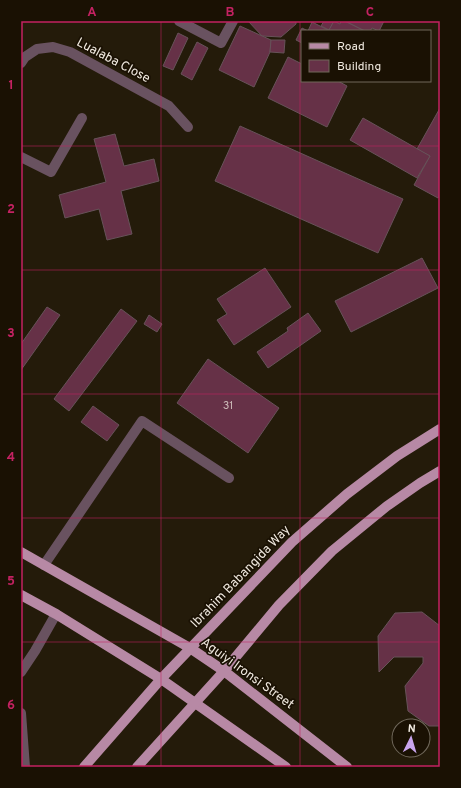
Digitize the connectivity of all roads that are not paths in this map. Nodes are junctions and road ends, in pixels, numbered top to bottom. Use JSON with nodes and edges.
{"nodes":[{"id":1,"x":180,"y":21,"type":"edge"},
{"id":2,"x":233,"y":21,"type":"edge"},
{"id":3,"x":21,"y":63,"type":"edge"},
{"id":4,"x":82,"y":118,"type":"dead end"},
{"id":5,"x":188,"y":127,"type":"dead end"},
{"id":6,"x":21,"y":157,"type":"edge"},
{"id":7,"x":440,"y":429,"type":"edge"},
{"id":8,"x":440,"y":471,"type":"edge"},
{"id":9,"x":229,"y":478,"type":"dead end"},
{"id":10,"x":21,"y":552,"type":"edge"},
{"id":11,"x":44,"y":565,"type":"junction"},
{"id":12,"x":21,"y":594,"type":"edge"},
{"id":13,"x":56,"y":614,"type":"junction"},
{"id":14,"x":190,"y":648,"type":"junction"},
{"id":15,"x":224,"y":671,"type":"junction"},
{"id":16,"x":21,"y":672,"type":"edge"},
{"id":17,"x":161,"y":679,"type":"junction"},
{"id":18,"x":195,"y":704,"type":"junction"},
{"id":19,"x":21,"y":712,"type":"edge"},
{"id":20,"x":25,"y":767,"type":"edge"},
{"id":21,"x":84,"y":767,"type":"edge"},
{"id":22,"x":137,"y":767,"type":"edge"},
{"id":23,"x":286,"y":767,"type":"edge"},
{"id":24,"x":347,"y":767,"type":"edge"}],
"edges":[{"from":1,"to":2,"type":"street"},
{"from":3,"to":5,"type":"street","name":"Lualaba Close"},
{"from":4,"to":6,"type":"street"},
{"from":7,"to":14,"type":"main road","name":"Ibrahim Babangida Way"},
{"from":8,"to":15,"type":"main road"},
{"from":9,"to":11,"type":"street"},
{"from":10,"to":11,"type":"main road","name":"Aguiyi Ironsi Street"},
{"from":11,"to":14,"type":"main road","name":"Aguiyi Ironsi Street"},
{"from":12,"to":13,"type":"main road"},
{"from":13,"to":16,"type":"street"},
{"from":13,"to":17,"type":"main road"},
{"from":14,"to":15,"type":"main road","name":"Aguiyi Ironsi Street"},
{"from":14,"to":17,"type":"main road","name":"Ibrahim Babangida Way"},
{"from":15,"to":18,"type":"main road"},
{"from":15,"to":24,"type":"main road","name":"Aguiyi Ironsi Street"},
{"from":17,"to":18,"type":"main road"},
{"from":17,"to":21,"type":"main road","name":"Ibrahim Babangida Way"},
{"from":18,"to":22,"type":"main road"},
{"from":18,"to":23,"type":"main road"},
{"from":19,"to":20,"type":"street"}]}
